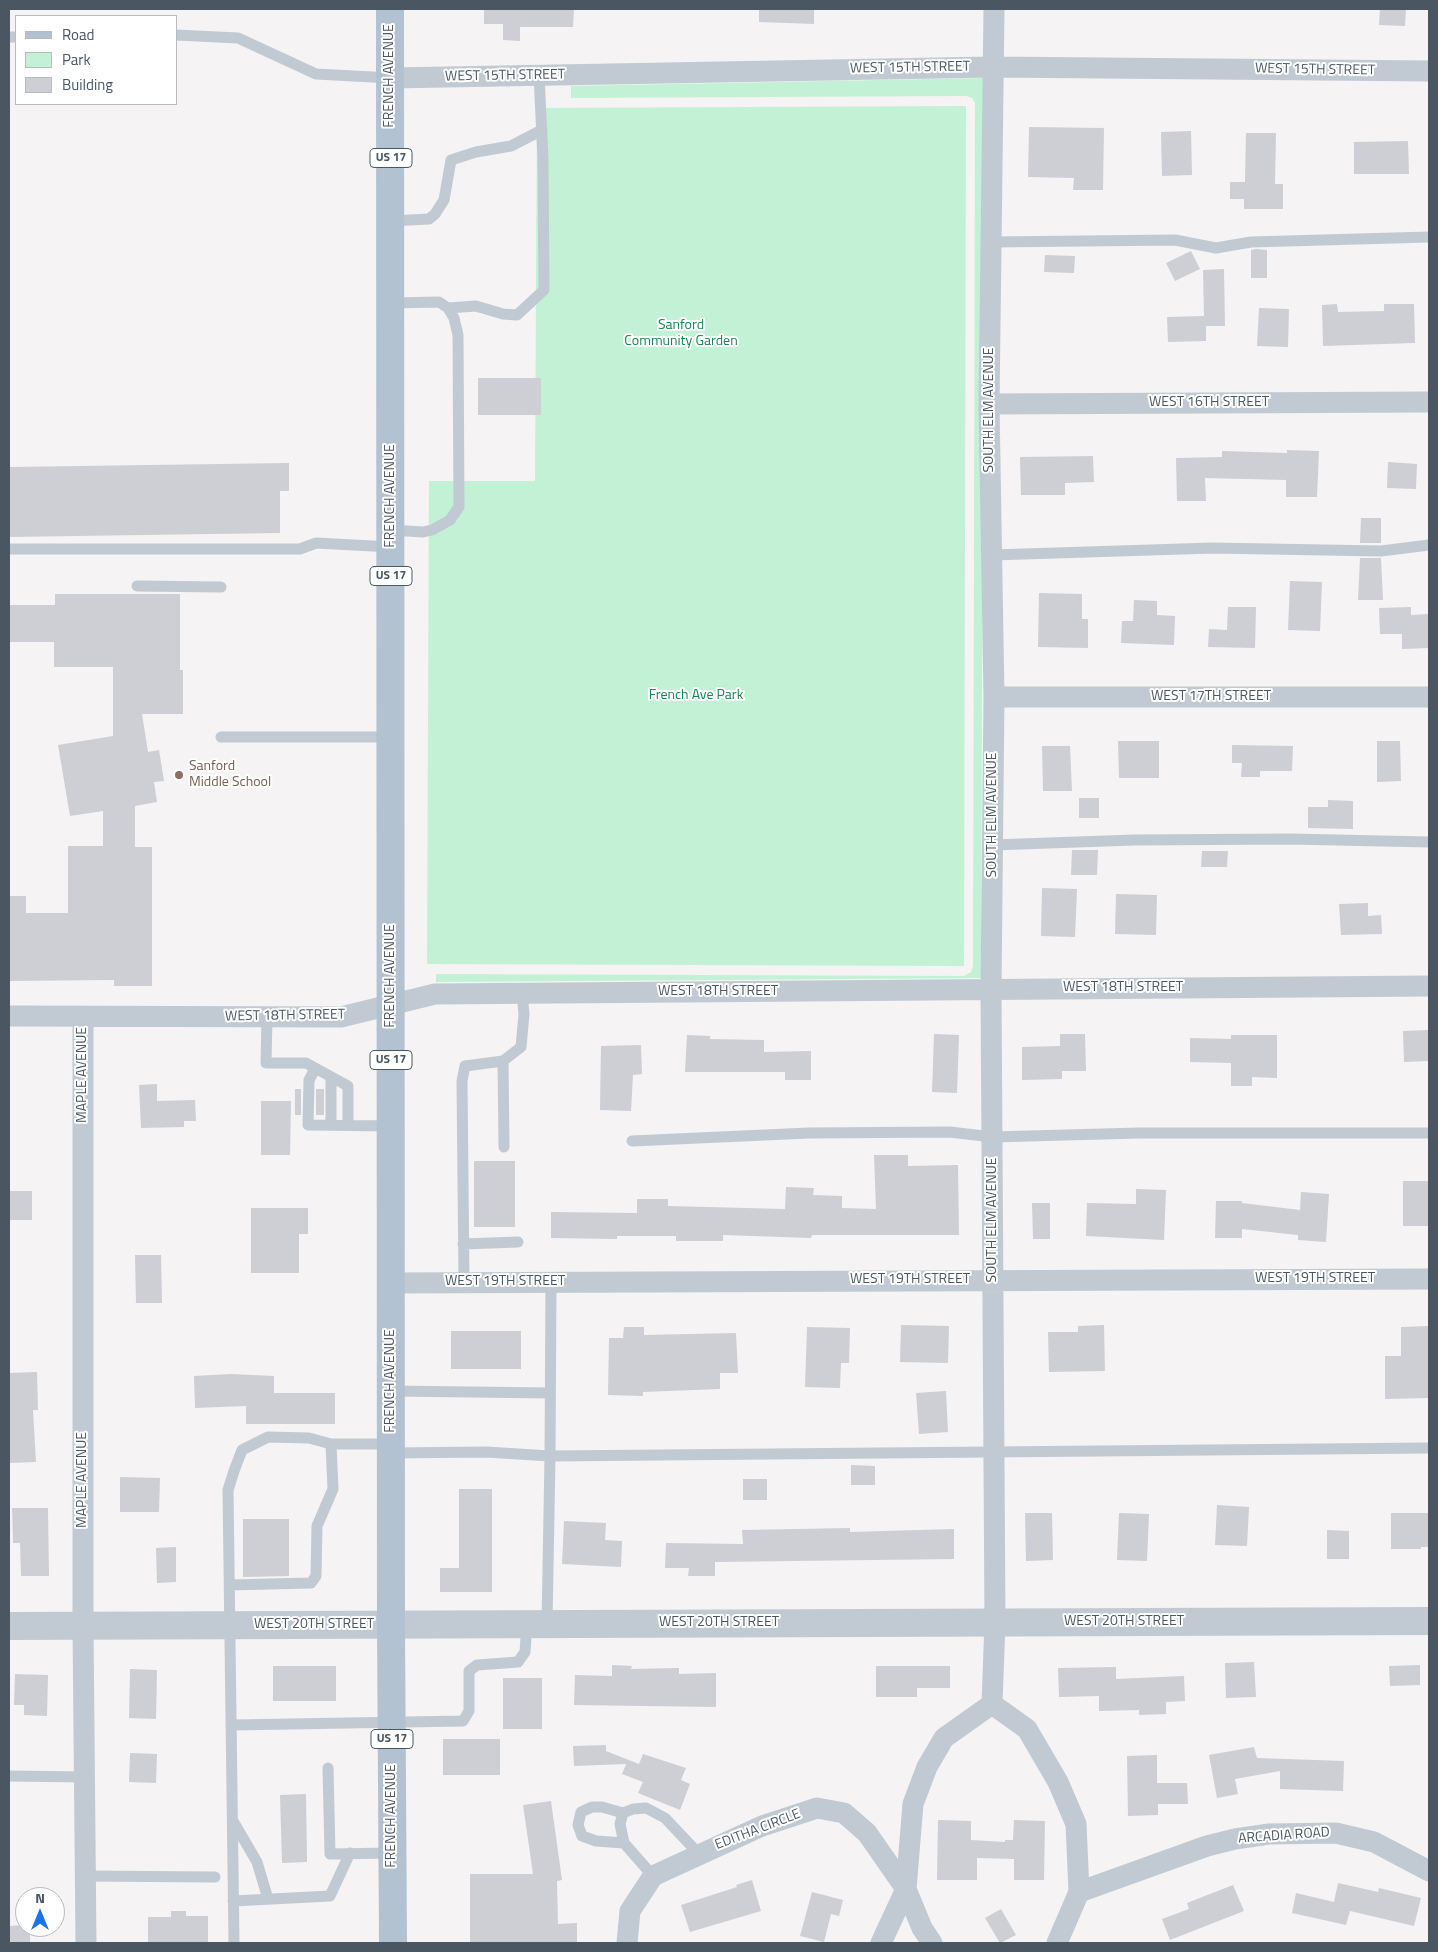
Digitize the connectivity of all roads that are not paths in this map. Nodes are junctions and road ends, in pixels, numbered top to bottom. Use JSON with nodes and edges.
{"nodes":[{"id":1,"x":390,"y":9,"type":"edge"},
{"id":2,"x":994,"y":9,"type":"edge"},
{"id":3,"x":178,"y":35,"type":"edge"},
{"id":4,"x":994,"y":67,"type":"junction"},
{"id":5,"x":1429,"y":71,"type":"edge"},
{"id":6,"x":539,"y":75,"type":"junction"},
{"id":7,"x":391,"y":78,"type":"junction"},
{"id":8,"x":542,"y":130,"type":"junction"},
{"id":9,"x":391,"y":221,"type":"junction"},
{"id":10,"x":1429,"y":237,"type":"edge"},
{"id":11,"x":992,"y":242,"type":"junction"},
{"id":12,"x":391,"y":303,"type":"junction"},
{"id":13,"x":448,"y":308,"type":"junction"},
{"id":14,"x":1429,"y":402,"type":"edge"},
{"id":15,"x":989,"y":404,"type":"junction"},
{"id":16,"x":391,"y":538,"type":"junction"},
{"id":17,"x":1429,"y":545,"type":"edge"},
{"id":18,"x":9,"y":549,"type":"edge"},
{"id":19,"x":992,"y":555,"type":"junction"},
{"id":20,"x":137,"y":586,"type":"dead end"},
{"id":21,"x":221,"y":587,"type":"dead end"},
{"id":22,"x":994,"y":697,"type":"junction"},
{"id":23,"x":1429,"y":697,"type":"edge"},
{"id":24,"x":221,"y":737,"type":"dead end"},
{"id":25,"x":391,"y":737,"type":"junction"},
{"id":26,"x":1429,"y":842,"type":"edge"},
{"id":27,"x":992,"y":845,"type":"junction"},
{"id":28,"x":1429,"y":986,"type":"edge"},
{"id":29,"x":991,"y":989,"type":"junction"},
{"id":30,"x":522,"y":993,"type":"junction"},
{"id":31,"x":391,"y":1005,"type":"junction"},
{"id":32,"x":9,"y":1016,"type":"edge"},
{"id":33,"x":83,"y":1017,"type":"junction"},
{"id":34,"x":267,"y":1017,"type":"junction"},
{"id":35,"x":503,"y":1061,"type":"junction"},
{"id":36,"x":315,"y":1069,"type":"junction"},
{"id":37,"x":331,"y":1077,"type":"junction"},
{"id":38,"x":331,"y":1125,"type":"junction"},
{"id":39,"x":348,"y":1125,"type":"junction"},
{"id":40,"x":391,"y":1126,"type":"junction"},
{"id":41,"x":1429,"y":1133,"type":"edge"},
{"id":42,"x":992,"y":1138,"type":"junction"},
{"id":43,"x":632,"y":1141,"type":"dead end"},
{"id":44,"x":504,"y":1147,"type":"dead end"},
{"id":45,"x":518,"y":1242,"type":"dead end"},
{"id":46,"x":463,"y":1244,"type":"junction"},
{"id":47,"x":1429,"y":1279,"type":"edge"},
{"id":48,"x":994,"y":1280,"type":"junction"},
{"id":49,"x":464,"y":1282,"type":"junction"},
{"id":50,"x":551,"y":1282,"type":"junction"},
{"id":51,"x":391,"y":1283,"type":"junction"},
{"id":52,"x":391,"y":1391,"type":"junction"},
{"id":53,"x":550,"y":1393,"type":"junction"},
{"id":54,"x":331,"y":1444,"type":"junction"},
{"id":55,"x":1429,"y":1448,"type":"edge"},
{"id":56,"x":391,"y":1449,"type":"junction"},
{"id":57,"x":994,"y":1452,"type":"junction"},
{"id":58,"x":550,"y":1456,"type":"junction"},
{"id":59,"x":230,"y":1584,"type":"junction"},
{"id":60,"x":1429,"y":1621,"type":"edge"},
{"id":61,"x":995,"y":1622,"type":"junction"},
{"id":62,"x":391,"y":1624,"type":"junction"},
{"id":63,"x":537,"y":1624,"type":"junction"},
{"id":64,"x":230,"y":1625,"type":"junction"},
{"id":65,"x":9,"y":1626,"type":"edge"},
{"id":66,"x":83,"y":1626,"type":"junction"},
{"id":67,"x":992,"y":1704,"type":"junction"},
{"id":68,"x":392,"y":1723,"type":"junction"},
{"id":69,"x":232,"y":1724,"type":"junction"},
{"id":70,"x":328,"y":1768,"type":"dead end"},
{"id":71,"x":9,"y":1776,"type":"edge"},
{"id":72,"x":85,"y":1777,"type":"junction"},
{"id":73,"x":623,"y":1813,"type":"junction"},
{"id":74,"x":232,"y":1820,"type":"junction"},
{"id":75,"x":624,"y":1843,"type":"junction"},
{"id":76,"x":350,"y":1853,"type":"junction"},
{"id":77,"x":392,"y":1853,"type":"junction"},
{"id":78,"x":699,"y":1854,"type":"junction"},
{"id":79,"x":1429,"y":1871,"type":"edge"},
{"id":80,"x":86,"y":1876,"type":"junction"},
{"id":81,"x":653,"y":1876,"type":"junction"},
{"id":82,"x":215,"y":1877,"type":"dead end"},
{"id":83,"x":906,"y":1888,"type":"junction"},
{"id":84,"x":1079,"y":1892,"type":"junction"},
{"id":85,"x":268,"y":1899,"type":"junction"},
{"id":86,"x":233,"y":1900,"type":"junction"},
{"id":87,"x":86,"y":1943,"type":"edge"},
{"id":88,"x":234,"y":1943,"type":"edge"},
{"id":89,"x":393,"y":1943,"type":"edge"},
{"id":90,"x":627,"y":1943,"type":"edge"},
{"id":91,"x":881,"y":1943,"type":"edge"},
{"id":92,"x":932,"y":1943,"type":"edge"},
{"id":93,"x":1057,"y":1943,"type":"edge"}],
"edges":[{"from":1,"to":7,"type":"main road","name":"FRENCH AVENUE","number":"US 17"},
{"from":2,"to":4,"type":"street","name":"SOUTH ELM AVENUE"},
{"from":3,"to":7,"type":"lane"},
{"from":4,"to":5,"type":"street","name":"WEST 15TH STREET"},
{"from":4,"to":6,"type":"street","name":"WEST 15TH STREET"},
{"from":4,"to":11,"type":"street","name":"SOUTH ELM AVENUE"},
{"from":6,"to":7,"type":"street","name":"WEST 15TH STREET"},
{"from":6,"to":8,"type":"lane"},
{"from":7,"to":9,"type":"main road","name":"FRENCH AVENUE","number":"US 17"},
{"from":8,"to":9,"type":"lane"},
{"from":8,"to":13,"type":"lane"},
{"from":9,"to":12,"type":"main road","name":"FRENCH AVENUE","number":"US 17"},
{"from":10,"to":11,"type":"lane"},
{"from":11,"to":15,"type":"street","name":"SOUTH ELM AVENUE"},
{"from":12,"to":13,"type":"lane"},
{"from":12,"to":16,"type":"main road","name":"FRENCH AVENUE","number":"US 17"},
{"from":13,"to":16,"type":"lane"},
{"from":14,"to":15,"type":"street","name":"WEST 16TH STREET"},
{"from":15,"to":19,"type":"street","name":"SOUTH ELM AVENUE"},
{"from":16,"to":18,"type":"lane"},
{"from":16,"to":25,"type":"main road","name":"FRENCH AVENUE","number":"US 17"},
{"from":17,"to":19,"type":"lane"},
{"from":19,"to":22,"type":"street","name":"SOUTH ELM AVENUE"},
{"from":20,"to":21,"type":"lane"},
{"from":22,"to":23,"type":"street","name":"WEST 17TH STREET"},
{"from":22,"to":27,"type":"street","name":"SOUTH ELM AVENUE"},
{"from":24,"to":25,"type":"lane"},
{"from":25,"to":31,"type":"main road","name":"FRENCH AVENUE","number":"US 17"},
{"from":26,"to":27,"type":"lane"},
{"from":27,"to":29,"type":"street","name":"SOUTH ELM AVENUE"},
{"from":28,"to":29,"type":"street","name":"WEST 18TH STREET"},
{"from":29,"to":30,"type":"street","name":"WEST 18TH STREET"},
{"from":29,"to":42,"type":"street","name":"SOUTH ELM AVENUE"},
{"from":30,"to":31,"type":"street","name":"WEST 18TH STREET"},
{"from":30,"to":35,"type":"lane"},
{"from":31,"to":34,"type":"street","name":"WEST 18TH STREET"},
{"from":31,"to":40,"type":"main road","name":"FRENCH AVENUE","number":"US 17"},
{"from":32,"to":33,"type":"street","name":"WEST 18TH STREET"},
{"from":33,"to":34,"type":"street","name":"WEST 18TH STREET"},
{"from":33,"to":66,"type":"street","name":"MAPLE AVENUE"},
{"from":34,"to":36,"type":"lane"},
{"from":35,"to":44,"type":"lane"},
{"from":35,"to":46,"type":"lane"},
{"from":36,"to":37,"type":"lane"},
{"from":36,"to":38,"type":"lane"},
{"from":37,"to":38,"type":"lane"},
{"from":37,"to":39,"type":"lane"},
{"from":38,"to":39,"type":"lane"},
{"from":39,"to":40,"type":"lane"},
{"from":40,"to":51,"type":"main road","name":"FRENCH AVENUE","number":"US 17"},
{"from":41,"to":42,"type":"lane"},
{"from":42,"to":43,"type":"lane"},
{"from":42,"to":48,"type":"street","name":"SOUTH ELM AVENUE"},
{"from":45,"to":46,"type":"lane"},
{"from":46,"to":49,"type":"lane"},
{"from":47,"to":48,"type":"street","name":"WEST 19TH STREET"},
{"from":48,"to":50,"type":"street","name":"WEST 19TH STREET"},
{"from":48,"to":57,"type":"street","name":"SOUTH ELM AVENUE"},
{"from":49,"to":50,"type":"street","name":"WEST 19TH STREET"},
{"from":49,"to":51,"type":"street","name":"WEST 19TH STREET"},
{"from":50,"to":53,"type":"lane"},
{"from":51,"to":52,"type":"main road","name":"FRENCH AVENUE","number":"US 17"},
{"from":52,"to":53,"type":"lane"},
{"from":52,"to":56,"type":"main road","name":"FRENCH AVENUE","number":"US 17"},
{"from":53,"to":58,"type":"lane"},
{"from":54,"to":56,"type":"lane"},
{"from":54,"to":59,"type":"lane"},
{"from":54,"to":59,"type":"lane"},
{"from":55,"to":57,"type":"lane"},
{"from":56,"to":58,"type":"lane"},
{"from":56,"to":62,"type":"main road","name":"FRENCH AVENUE","number":"US 17"},
{"from":57,"to":58,"type":"lane"},
{"from":57,"to":61,"type":"street","name":"SOUTH ELM AVENUE"},
{"from":58,"to":63,"type":"lane"},
{"from":59,"to":64,"type":"lane"},
{"from":60,"to":61,"type":"street","name":"WEST 20TH STREET"},
{"from":61,"to":63,"type":"street","name":"WEST 20TH STREET"},
{"from":61,"to":67,"type":"street","name":"SOUTH ELM AVENUE"},
{"from":62,"to":63,"type":"street","name":"WEST 20TH STREET"},
{"from":62,"to":64,"type":"street","name":"WEST 20TH STREET"},
{"from":62,"to":68,"type":"main road","name":"FRENCH AVENUE","number":"US 17"},
{"from":63,"to":68,"type":"lane"},
{"from":64,"to":66,"type":"street","name":"WEST 20TH STREET"},
{"from":64,"to":69,"type":"lane"},
{"from":65,"to":66,"type":"street","name":"WEST 20TH STREET"},
{"from":66,"to":72,"type":"street","name":"MAPLE AVENUE"},
{"from":67,"to":83,"type":"street"},
{"from":67,"to":84,"type":"street"},
{"from":68,"to":69,"type":"lane"},
{"from":68,"to":77,"type":"main road","name":"FRENCH AVENUE","number":"US 17"},
{"from":69,"to":74,"type":"lane"},
{"from":70,"to":76,"type":"lane"},
{"from":71,"to":72,"type":"lane"},
{"from":72,"to":80,"type":"street","name":"MAPLE AVENUE"},
{"from":73,"to":75,"type":"lane"},
{"from":73,"to":75,"type":"lane"},
{"from":73,"to":78,"type":"lane"},
{"from":74,"to":85,"type":"lane"},
{"from":74,"to":86,"type":"lane"},
{"from":75,"to":81,"type":"lane"},
{"from":76,"to":77,"type":"lane"},
{"from":76,"to":85,"type":"lane"},
{"from":77,"to":89,"type":"main road","name":"FRENCH AVENUE","number":"US 17"},
{"from":78,"to":81,"type":"street","name":"EDITHA CIRCLE"},
{"from":78,"to":83,"type":"street","name":"EDITHA CIRCLE"},
{"from":79,"to":84,"type":"street","name":"ARCADIA ROAD"},
{"from":80,"to":82,"type":"lane"},
{"from":80,"to":87,"type":"street","name":"MAPLE AVENUE"},
{"from":81,"to":90,"type":"street"},
{"from":83,"to":91,"type":"street"},
{"from":83,"to":92,"type":"street"},
{"from":84,"to":93,"type":"street"},
{"from":85,"to":86,"type":"lane"},
{"from":86,"to":88,"type":"lane"}]}
